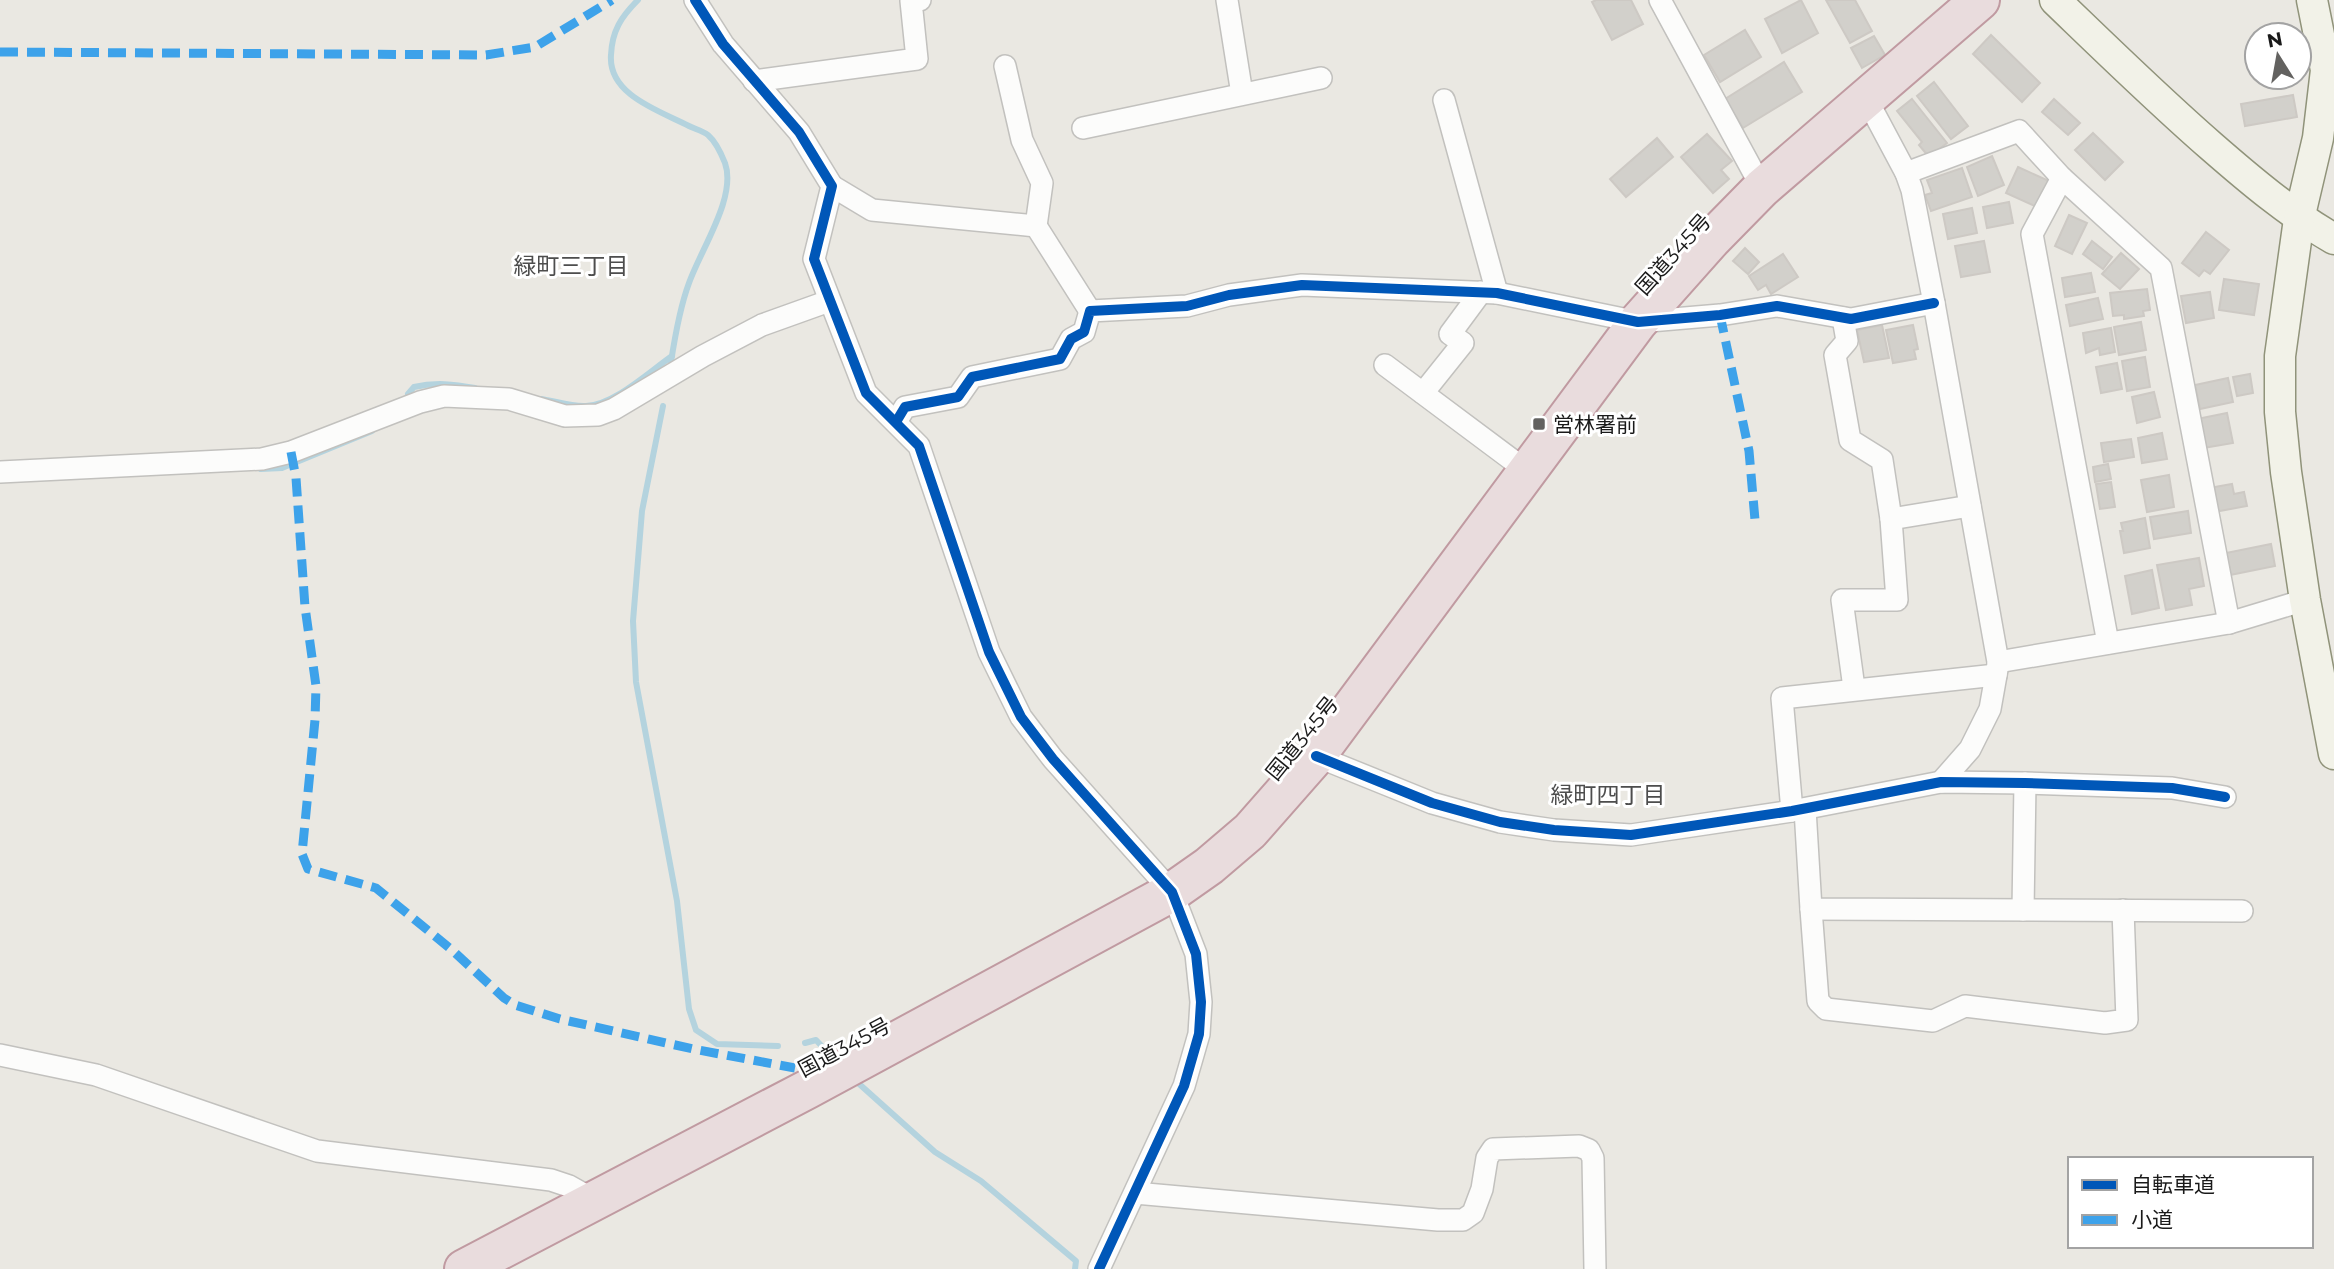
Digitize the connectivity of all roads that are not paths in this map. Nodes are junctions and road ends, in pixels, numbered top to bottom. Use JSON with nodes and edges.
{"nodes":[{"id":1,"x":695,"y":0,"type":"edge"},
{"id":2,"x":920,"y":0,"type":"edge"},
{"id":3,"x":1227,"y":0,"type":"edge"},
{"id":4,"x":1660,"y":0,"type":"edge"},
{"id":5,"x":1980,"y":0,"type":"edge"},
{"id":6,"x":2055,"y":0,"type":"edge"},
{"id":7,"x":2312,"y":0,"type":"edge"},
{"id":8,"x":1006,"y":66,"type":"dead end"},
{"id":9,"x":1321,"y":78,"type":"dead end"},
{"id":10,"x":754,"y":81,"type":"junction"},
{"id":11,"x":1242,"y":94,"type":"junction"},
{"id":12,"x":1866,"y":98,"type":"junction"},
{"id":13,"x":1444,"y":100,"type":"dead end"},
{"id":14,"x":1083,"y":128,"type":"dead end"},
{"id":15,"x":1906,"y":173,"type":"junction"},
{"id":16,"x":2062,"y":177,"type":"junction"},
{"id":17,"x":832,"y":186,"type":"junction"},
{"id":18,"x":1762,"y":188,"type":"junction"},
{"id":19,"x":2299,"y":219,"type":"junction"},
{"id":20,"x":1036,"y":226,"type":"junction"},
{"id":21,"x":2334,"y":239,"type":"edge"},
{"id":22,"x":1489,"y":292,"type":"junction"},
{"id":23,"x":829,"y":301,"type":"junction"},
{"id":24,"x":1934,"y":303,"type":"junction"},
{"id":25,"x":1090,"y":311,"type":"junction"},
{"id":26,"x":1843,"y":318,"type":"junction"},
{"id":27,"x":1638,"y":322,"type":"junction"},
{"id":28,"x":1385,"y":365,"type":"dead end"},
{"id":29,"x":1423,"y":393,"type":"junction"},
{"id":30,"x":896,"y":422,"type":"junction"},
{"id":31,"x":1527,"y":471,"type":"junction"},
{"id":32,"x":0,"y":472,"type":"edge"},
{"id":33,"x":1970,"y":506,"type":"junction"},
{"id":34,"x":1891,"y":519,"type":"junction"},
{"id":35,"x":2305,"y":600,"type":"junction"},
{"id":36,"x":2229,"y":623,"type":"junction"},
{"id":37,"x":2108,"y":643,"type":"junction"},
{"id":38,"x":1997,"y":668,"type":"junction"},
{"id":39,"x":1854,"y":688,"type":"junction"},
{"id":40,"x":2334,"y":754,"type":"edge"},
{"id":41,"x":1316,"y":756,"type":"junction"},
{"id":42,"x":1941,"y":782,"type":"junction"},
{"id":43,"x":2025,"y":783,"type":"junction"},
{"id":44,"x":2225,"y":797,"type":"dead end"},
{"id":45,"x":1798,"y":810,"type":"junction"},
{"id":46,"x":1172,"y":892,"type":"junction"},
{"id":47,"x":1811,"y":909,"type":"junction"},
{"id":48,"x":2023,"y":910,"type":"junction"},
{"id":49,"x":2123,"y":910,"type":"junction"},
{"id":50,"x":2242,"y":911,"type":"dead end"},
{"id":51,"x":0,"y":1055,"type":"edge"},
{"id":52,"x":1135,"y":1193,"type":"junction"},
{"id":53,"x":594,"y":1200,"type":"junction"},
{"id":54,"x":464,"y":1269,"type":"edge"},
{"id":55,"x":1099,"y":1269,"type":"edge"},
{"id":56,"x":1595,"y":1269,"type":"edge"}],
"edges":[{"from":1,"to":10,"type":"street"},
{"from":2,"to":10,"type":"street"},
{"from":3,"to":11,"type":"street"},
{"from":4,"to":18,"type":"street"},
{"from":5,"to":12,"type":"highway","name":"国道345号"},
{"from":6,"to":19,"type":"street"},
{"from":7,"to":19,"type":"street"},
{"from":8,"to":20,"type":"street"},
{"from":9,"to":11,"type":"street"},
{"from":10,"to":17,"type":"street"},
{"from":11,"to":14,"type":"street"},
{"from":12,"to":15,"type":"street"},
{"from":12,"to":18,"type":"highway","name":"国道345号"},
{"from":13,"to":22,"type":"street"},
{"from":15,"to":16,"type":"street"},
{"from":15,"to":24,"type":"street"},
{"from":16,"to":36,"type":"street"},
{"from":16,"to":37,"type":"street"},
{"from":17,"to":20,"type":"street"},
{"from":17,"to":23,"type":"street"},
{"from":18,"to":27,"type":"highway","name":"国道345号"},
{"from":19,"to":21,"type":"street"},
{"from":19,"to":35,"type":"street"},
{"from":20,"to":25,"type":"street"},
{"from":22,"to":25,"type":"street"},
{"from":22,"to":27,"type":"street"},
{"from":22,"to":29,"type":"street"},
{"from":23,"to":30,"type":"street"},
{"from":23,"to":32,"type":"street"},
{"from":24,"to":26,"type":"street"},
{"from":24,"to":33,"type":"street"},
{"from":25,"to":30,"type":"street"},
{"from":26,"to":27,"type":"street"},
{"from":26,"to":34,"type":"street"},
{"from":27,"to":31,"type":"highway","name":"国道345号"},
{"from":28,"to":29,"type":"street"},
{"from":29,"to":31,"type":"street"},
{"from":30,"to":46,"type":"street"},
{"from":31,"to":41,"type":"highway","name":"国道345号"},
{"from":33,"to":34,"type":"street"},
{"from":33,"to":38,"type":"street"},
{"from":34,"to":39,"type":"street"},
{"from":35,"to":36,"type":"street"},
{"from":35,"to":40,"type":"street"},
{"from":36,"to":37,"type":"street"},
{"from":37,"to":38,"type":"street"},
{"from":38,"to":39,"type":"street"},
{"from":38,"to":42,"type":"street"},
{"from":39,"to":45,"type":"street"},
{"from":41,"to":45,"type":"street"},
{"from":41,"to":46,"type":"highway","name":"国道345号"},
{"from":42,"to":43,"type":"street"},
{"from":42,"to":45,"type":"street"},
{"from":43,"to":44,"type":"street"},
{"from":43,"to":48,"type":"street"},
{"from":45,"to":47,"type":"street"},
{"from":46,"to":52,"type":"street"},
{"from":46,"to":53,"type":"highway","name":"国道345号"},
{"from":47,"to":48,"type":"street"},
{"from":47,"to":49,"type":"street"},
{"from":48,"to":49,"type":"street"},
{"from":49,"to":50,"type":"street"},
{"from":51,"to":53,"type":"street"},
{"from":52,"to":55,"type":"street"},
{"from":52,"to":56,"type":"street"},
{"from":53,"to":54,"type":"highway","name":"国道345号"}]}
